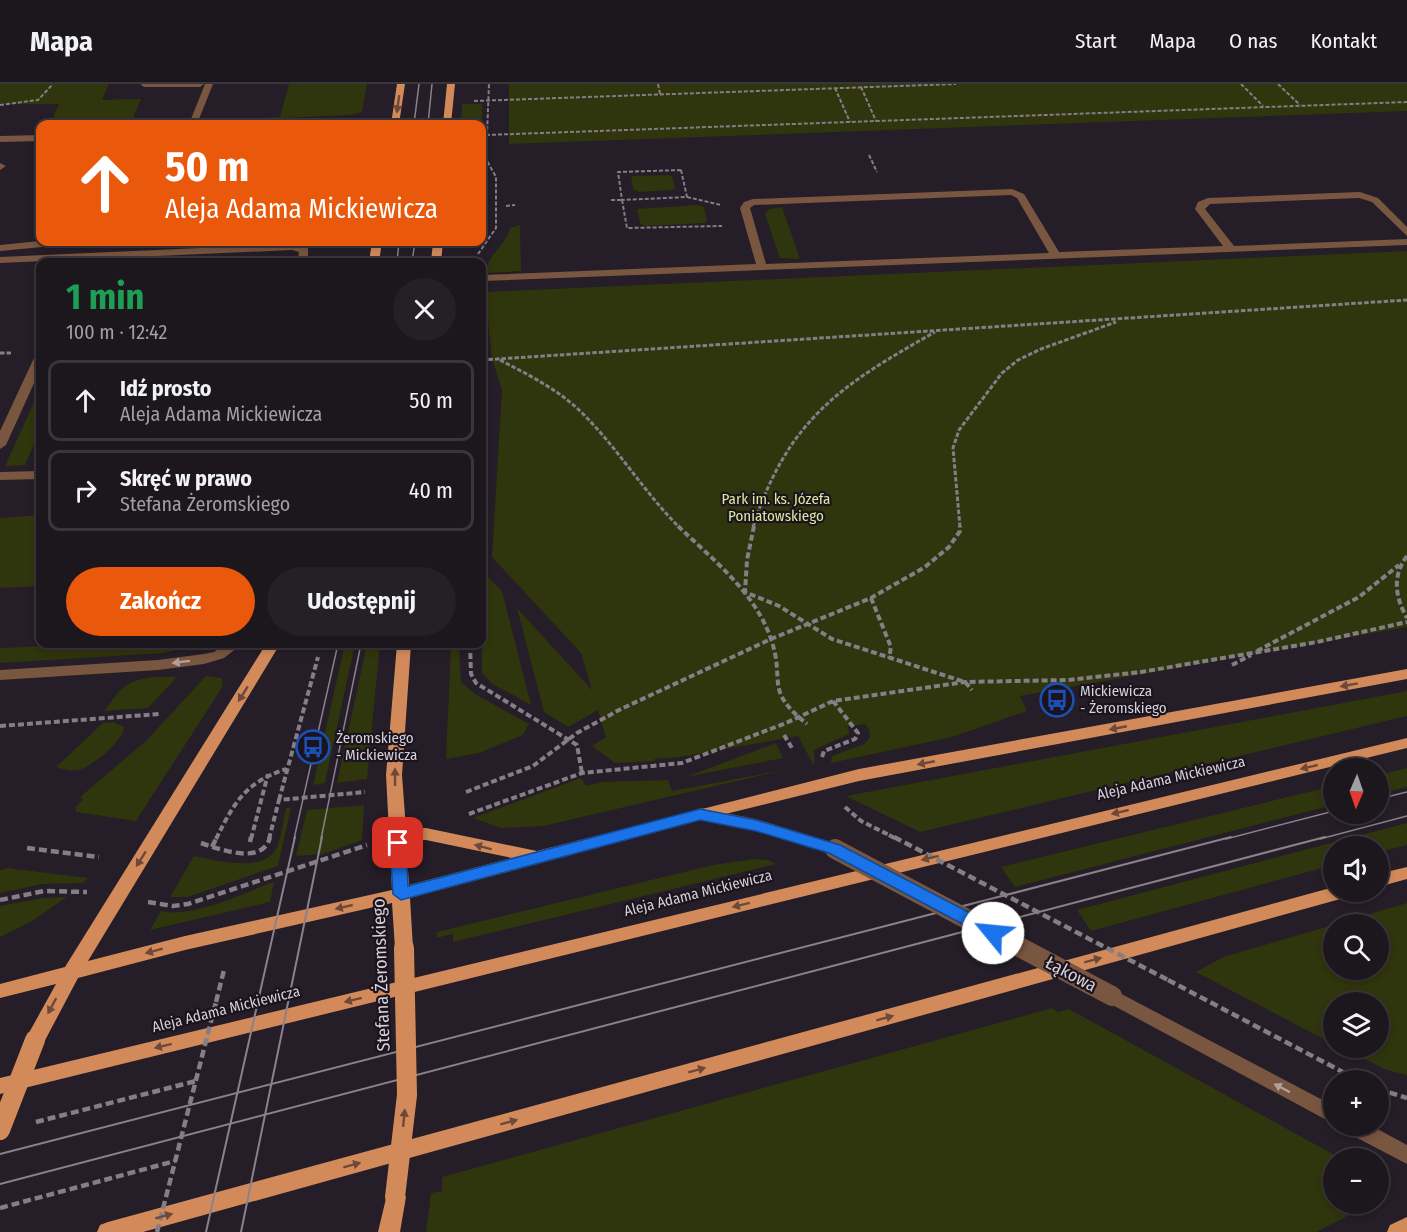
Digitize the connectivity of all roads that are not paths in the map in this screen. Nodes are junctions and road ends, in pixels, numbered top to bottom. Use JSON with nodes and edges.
{"nodes":[{"id":1,"x":144,"y":84,"type":"edge"},
{"id":2,"x":200,"y":84,"type":"edge"},
{"id":3,"x":209,"y":84,"type":"edge"},
{"id":4,"x":400,"y":84,"type":"edge"},
{"id":5,"x":451,"y":84,"type":"edge"},
{"id":6,"x":195,"y":120,"type":"edge"},
{"id":7,"x":396,"y":120,"type":"edge"},
{"id":8,"x":447,"y":120,"type":"edge"},
{"id":9,"x":36,"y":138,"type":"edge"},
{"id":10,"x":0,"y":139,"type":"edge"},
{"id":11,"x":1407,"y":233,"type":"edge"},
{"id":12,"x":36,"y":237,"type":"edge"},
{"id":13,"x":0,"y":239,"type":"edge"},
{"id":14,"x":1407,"y":242,"type":"edge"},
{"id":15,"x":36,"y":245,"type":"edge"},
{"id":16,"x":218,"y":246,"type":"edge"},
{"id":17,"x":260,"y":246,"type":"edge"},
{"id":18,"x":0,"y":248,"type":"edge"},
{"id":19,"x":1231,"y":249,"type":"junction"},
{"id":20,"x":1056,"y":256,"type":"junction"},
{"id":21,"x":88,"y":258,"type":"edge"},
{"id":22,"x":303,"y":258,"type":"edge"},
{"id":23,"x":36,"y":259,"type":"edge"},
{"id":24,"x":0,"y":260,"type":"edge"},
{"id":25,"x":762,"y":267,"type":"junction"},
{"id":26,"x":486,"y":278,"type":"edge"},
{"id":27,"x":36,"y":367,"type":"edge"},
{"id":28,"x":0,"y":445,"type":"edge"},
{"id":29,"x":36,"y":475,"type":"edge"},
{"id":30,"x":0,"y":476,"type":"edge"},
{"id":31,"x":229,"y":648,"type":"edge"},
{"id":32,"x":271,"y":648,"type":"edge"},
{"id":33,"x":404,"y":648,"type":"edge"},
{"id":34,"x":1407,"y":674,"type":"edge"},
{"id":35,"x":0,"y":675,"type":"edge"},
{"id":36,"x":1407,"y":743,"type":"edge"},
{"id":37,"x":700,"y":814,"type":"junction"},
{"id":38,"x":398,"y":835,"type":"junction"},
{"id":39,"x":541,"y":857,"type":"junction"},
{"id":40,"x":1407,"y":873,"type":"edge"},
{"id":41,"x":1389,"y":878,"type":"edge"},
{"id":42,"x":401,"y":894,"type":"junction"},
{"id":43,"x":1323,"y":897,"type":"edge"},
{"id":44,"x":71,"y":973,"type":"junction"},
{"id":45,"x":0,"y":991,"type":"edge"},
{"id":46,"x":0,"y":1086,"type":"edge"},
{"id":47,"x":1323,"y":1110,"type":"edge"},
{"id":48,"x":0,"y":1130,"type":"edge"},
{"id":49,"x":1372,"y":1136,"type":"edge"},
{"id":50,"x":1407,"y":1155,"type":"edge"},
{"id":51,"x":1407,"y":1227,"type":"edge"},
{"id":52,"x":108,"y":1232,"type":"edge"},
{"id":53,"x":390,"y":1232,"type":"edge"},
{"id":54,"x":1398,"y":1232,"type":"edge"}],
"edges":[{"from":1,"to":2,"type":"street"},
{"from":3,"to":6,"type":"street"},
{"from":4,"to":7,"type":"main road","one_way":true},
{"from":5,"to":8,"type":"main road"},
{"from":9,"to":10,"type":"street"},
{"from":11,"to":19,"type":"street"},
{"from":12,"to":13,"type":"street"},
{"from":14,"to":19,"type":"street"},
{"from":15,"to":18,"type":"street"},
{"from":16,"to":21,"type":"street"},
{"from":17,"to":22,"type":"street"},
{"from":19,"to":20,"type":"street"},
{"from":20,"to":25,"type":"street"},
{"from":20,"to":25,"type":"street"},
{"from":23,"to":24,"type":"street"},
{"from":25,"to":26,"type":"street"},
{"from":27,"to":28,"type":"street"},
{"from":29,"to":30,"type":"street"},
{"from":31,"to":35,"type":"street","one_way":true},
{"from":32,"to":44,"type":"main road","one_way":true},
{"from":38,"to":33,"type":"main road","name":"Stefana Żeromskiego","one_way":true},
{"from":34,"to":37,"type":"main road","one_way":true},
{"from":36,"to":46,"type":"main road","name":"Aleja Adama Mickiewicza","one_way":true},
{"from":37,"to":39,"type":"main road"},
{"from":47,"to":37,"type":"street","name":"Łąkowa","one_way":true,"bridge":true},
{"from":39,"to":38,"type":"main road","one_way":true},
{"from":38,"to":42,"type":"main road","name":"Stefana Żeromskiego"},
{"from":39,"to":42,"type":"main road"},
{"from":40,"to":41,"type":"main road"},
{"from":42,"to":44,"type":"main road","one_way":true},
{"from":53,"to":42,"type":"main road","name":"Stefana Żeromskiego","one_way":true,"bridge":true},
{"from":52,"to":43,"type":"main road","one_way":true},
{"from":44,"to":45,"type":"main road"},
{"from":44,"to":48,"type":"main road","one_way":true,"bridge":true},
{"from":49,"to":50,"type":"street"},
{"from":51,"to":54,"type":"main road"}]}
